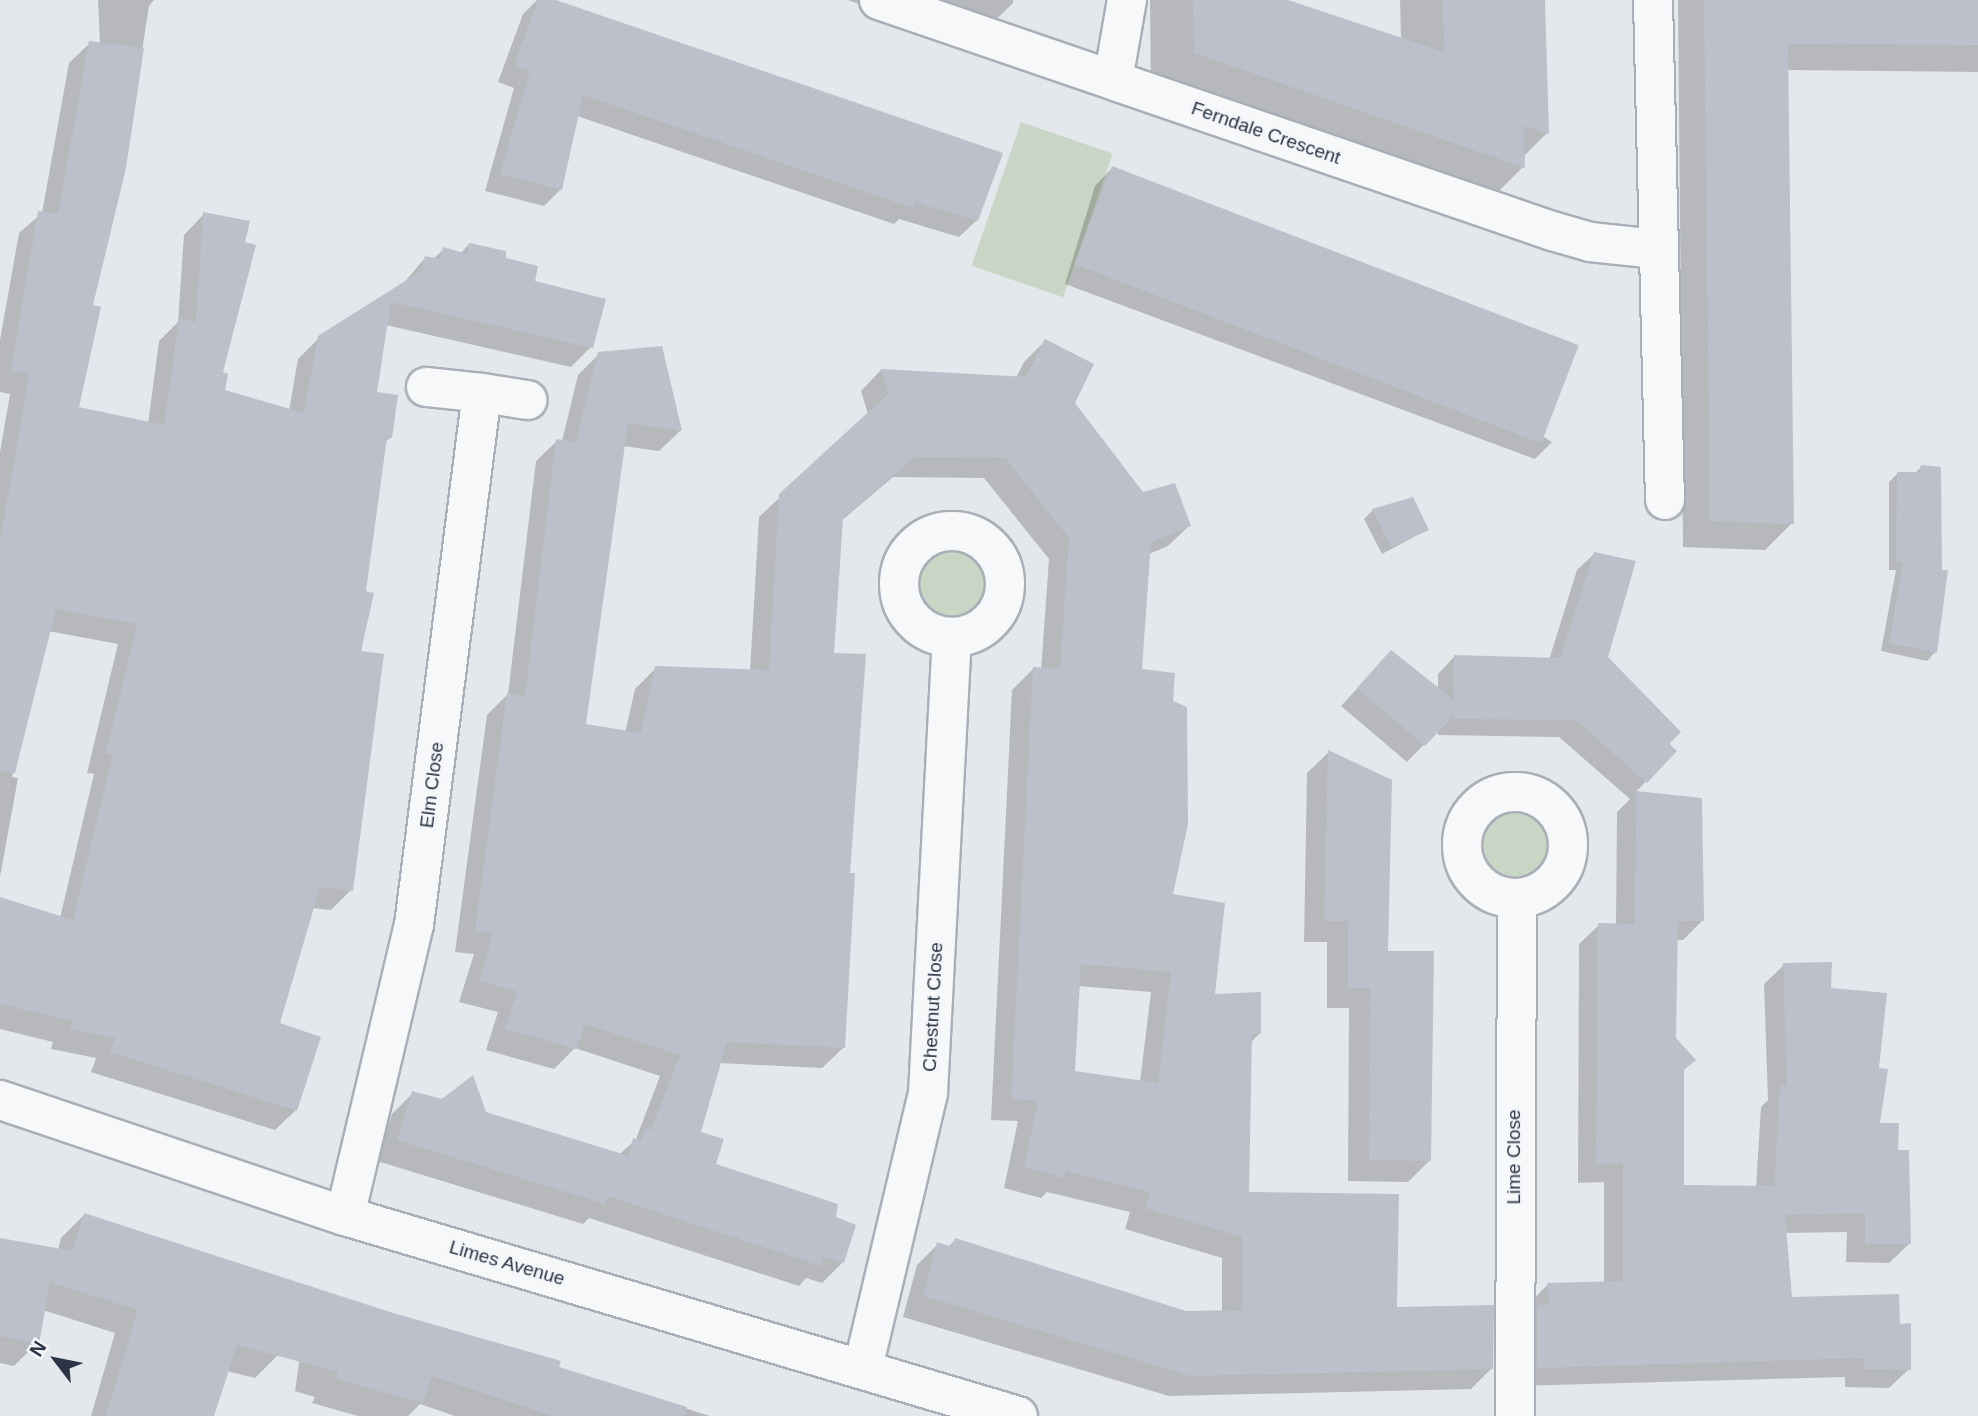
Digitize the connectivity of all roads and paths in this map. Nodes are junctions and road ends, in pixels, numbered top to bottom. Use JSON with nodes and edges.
{"nodes":[{"id":1,"x":878,"y":0,"type":"edge"},
{"id":2,"x":1127,"y":0,"type":"edge"},
{"id":3,"x":1653,"y":0,"type":"edge"},
{"id":4,"x":1113,"y":80,"type":"junction"},
{"id":5,"x":1657,"y":249,"type":"junction"},
{"id":6,"x":426,"y":387,"type":"dead end"},
{"id":7,"x":482,"y":393,"type":"junction"},
{"id":8,"x":527,"y":400,"type":"dead end"},
{"id":9,"x":1665,"y":500,"type":"dead end"},
{"id":10,"x":952,"y":638,"type":"dead end"},
{"id":11,"x":1517,"y":899,"type":"dead end"},
{"id":12,"x":0,"y":1100,"type":"edge"},
{"id":13,"x":345,"y":1216,"type":"junction"},
{"id":14,"x":863,"y":1368,"type":"junction"},
{"id":15,"x":1018,"y":1416,"type":"edge"},
{"id":16,"x":1515,"y":1416,"type":"edge"}],
"edges":[{"from":1,"to":4,"type":"street","name":"Ferndale Crescent"},
{"from":2,"to":4,"type":"street"},
{"from":3,"to":5,"type":"street"},
{"from":4,"to":5,"type":"street","name":"Ferndale Crescent"},
{"from":5,"to":9,"type":"street"},
{"from":6,"to":7,"type":"street"},
{"from":7,"to":8,"type":"street"},
{"from":7,"to":13,"type":"street","name":"Elm Close"},
{"from":10,"to":14,"type":"street","name":"Chestnut Close"},
{"from":11,"to":16,"type":"street","name":"Lime Close"},
{"from":12,"to":13,"type":"street","name":"Limes Avenue"},
{"from":13,"to":14,"type":"street","name":"Limes Avenue"},
{"from":14,"to":15,"type":"street","name":"Limes Avenue"}]}
